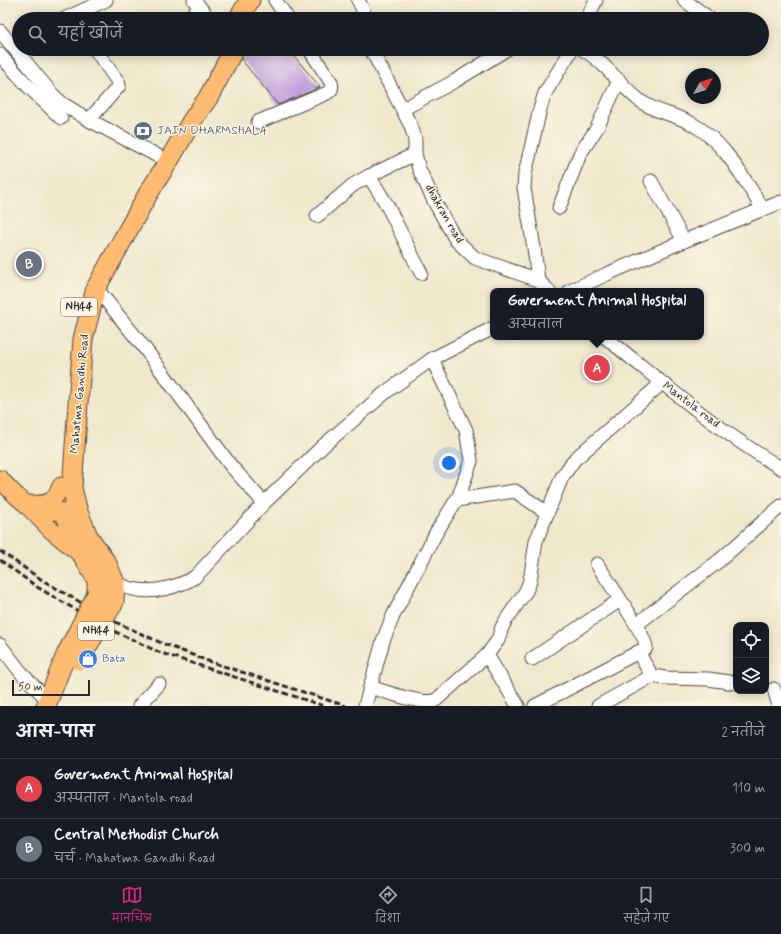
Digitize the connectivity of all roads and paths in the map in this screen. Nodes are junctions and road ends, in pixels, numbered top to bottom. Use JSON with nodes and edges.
{"nodes":[{"id":1,"x":106,"y":0,"type":"edge"},
{"id":2,"x":250,"y":0,"type":"edge"},
{"id":3,"x":261,"y":0,"type":"edge"},
{"id":4,"x":275,"y":0,"type":"edge"},
{"id":5,"x":358,"y":0,"type":"edge"},
{"id":6,"x":596,"y":0,"type":"edge"},
{"id":7,"x":684,"y":0,"type":"edge"},
{"id":8,"x":197,"y":4,"type":"edge"},
{"id":9,"x":82,"y":12,"type":"edge"},
{"id":10,"x":203,"y":12,"type":"edge"},
{"id":11,"x":242,"y":12,"type":"edge"},
{"id":12,"x":255,"y":12,"type":"edge"},
{"id":13,"x":283,"y":12,"type":"edge"},
{"id":14,"x":363,"y":12,"type":"edge"},
{"id":15,"x":590,"y":12,"type":"edge"},
{"id":16,"x":700,"y":12,"type":"edge"},
{"id":17,"x":0,"y":31,"type":"edge"},
{"id":18,"x":12,"y":39,"type":"edge"},
{"id":19,"x":0,"y":55,"type":"edge"},
{"id":20,"x":19,"y":56,"type":"edge"},
{"id":21,"x":100,"y":56,"type":"edge"},
{"id":22,"x":217,"y":56,"type":"edge"},
{"id":23,"x":230,"y":56,"type":"edge"},
{"id":24,"x":314,"y":56,"type":"edge"},
{"id":25,"x":375,"y":56,"type":"edge"},
{"id":26,"x":496,"y":56,"type":"edge"},
{"id":27,"x":568,"y":56,"type":"edge"},
{"id":28,"x":594,"y":56,"type":"edge"},
{"id":29,"x":22,"y":69,"type":"junction"},
{"id":30,"x":619,"y":80,"type":"junction"},
{"id":31,"x":403,"y":109,"type":"junction"},
{"id":32,"x":61,"y":118,"type":"dead end"},
{"id":33,"x":89,"y":120,"type":"junction"},
{"id":34,"x":258,"y":122,"type":"dead end"},
{"id":35,"x":415,"y":154,"type":"junction"},
{"id":36,"x":158,"y":156,"type":"junction"},
{"id":37,"x":369,"y":176,"type":"junction"},
{"id":38,"x":651,"y":181,"type":"dead end"},
{"id":39,"x":781,"y":202,"type":"edge"},
{"id":40,"x":559,"y":208,"type":"dead end"},
{"id":41,"x":763,"y":209,"type":"junction"},
{"id":42,"x":317,"y":216,"type":"dead end"},
{"id":43,"x":684,"y":241,"type":"junction"},
{"id":44,"x":421,"y":273,"type":"dead end"},
{"id":45,"x":535,"y":279,"type":"junction"},
{"id":46,"x":96,"y":288,"type":"junction"},
{"id":47,"x":546,"y":288,"type":"edge"},
{"id":48,"x":577,"y":288,"type":"edge"},
{"id":49,"x":490,"y":330,"type":"edge"},
{"id":50,"x":609,"y":340,"type":"edge"},
{"id":51,"x":432,"y":359,"type":"junction"},
{"id":52,"x":662,"y":382,"type":"junction"},
{"id":53,"x":781,"y":468,"type":"edge"},
{"id":54,"x":0,"y":479,"type":"edge"},
{"id":55,"x":61,"y":486,"type":"junction"},
{"id":56,"x":457,"y":500,"type":"junction"},
{"id":57,"x":25,"y":503,"type":"junction"},
{"id":58,"x":264,"y":503,"type":"junction"},
{"id":59,"x":781,"y":506,"type":"edge"},
{"id":60,"x":71,"y":512,"type":"junction"},
{"id":61,"x":547,"y":513,"type":"junction"},
{"id":62,"x":84,"y":558,"type":"junction"},
{"id":63,"x":597,"y":564,"type":"dead end"},
{"id":64,"x":115,"y":583,"type":"junction"},
{"id":65,"x":620,"y":600,"type":"junction"},
{"id":66,"x":636,"y":624,"type":"junction"},
{"id":67,"x":0,"y":645,"type":"edge"},
{"id":68,"x":638,"y":652,"type":"junction"},
{"id":69,"x":487,"y":655,"type":"junction"},
{"id":70,"x":72,"y":658,"type":"junction"},
{"id":71,"x":532,"y":658,"type":"dead end"},
{"id":72,"x":652,"y":676,"type":"junction"},
{"id":73,"x":733,"y":682,"type":"edge"},
{"id":74,"x":159,"y":684,"type":"dead end"},
{"id":75,"x":370,"y":687,"type":"junction"},
{"id":76,"x":776,"y":688,"type":"edge"},
{"id":77,"x":51,"y":704,"type":"edge"},
{"id":78,"x":139,"y":706,"type":"edge"},
{"id":79,"x":365,"y":706,"type":"edge"},
{"id":80,"x":518,"y":706,"type":"edge"},
{"id":81,"x":534,"y":706,"type":"edge"},
{"id":82,"x":598,"y":706,"type":"edge"},
{"id":83,"x":779,"y":706,"type":"edge"}],
"edges":[{"from":1,"to":9,"type":"street"},
{"from":2,"to":11,"type":"highway"},
{"from":3,"to":12,"type":"highway"},
{"from":4,"to":13,"type":"street"},
{"from":5,"to":14,"type":"street"},
{"from":6,"to":15,"type":"street"},
{"from":7,"to":16,"type":"street"},
{"from":8,"to":10,"type":"street"},
{"from":17,"to":18,"type":"street"},
{"from":19,"to":29,"type":"street"},
{"from":20,"to":29,"type":"street"},
{"from":21,"to":33,"type":"street"},
{"from":22,"to":36,"type":"highway","name":"Mahatma Gandhi Road","number":"NH44"},
{"from":23,"to":46,"type":"highway","name":"Mahatma Gandhi Road","number":"NH44"},
{"from":24,"to":34,"type":"street"},
{"from":25,"to":31,"type":"street","name":"dhakran road"},
{"from":26,"to":31,"type":"street"},
{"from":27,"to":45,"type":"street"},
{"from":28,"to":30,"type":"street"},
{"from":29,"to":32,"type":"street"},
{"from":29,"to":33,"type":"street"},
{"from":30,"to":40,"type":"street"},
{"from":30,"to":41,"type":"street"},
{"from":31,"to":35,"type":"street","name":"dhakran road"},
{"from":33,"to":36,"type":"street"},
{"from":35,"to":37,"type":"street"},
{"from":35,"to":45,"type":"street","name":"dhakran road"},
{"from":36,"to":55,"type":"highway","name":"Mahatma Gandhi Road","number":"NH44"},
{"from":37,"to":42,"type":"street"},
{"from":37,"to":44,"type":"street"},
{"from":38,"to":43,"type":"street"},
{"from":39,"to":41,"type":"street"},
{"from":41,"to":43,"type":"street"},
{"from":43,"to":48,"type":"street"},
{"from":45,"to":47,"type":"street"},
{"from":46,"to":58,"type":"street"},
{"from":46,"to":60,"type":"highway","name":"Mahatma Gandhi Road","number":"NH44"},
{"from":49,"to":51,"type":"street"},
{"from":50,"to":52,"type":"street","name":"Mantola road"},
{"from":51,"to":56,"type":"street"},
{"from":51,"to":58,"type":"street"},
{"from":52,"to":53,"type":"street","name":"Mantola road"},
{"from":52,"to":61,"type":"street"},
{"from":54,"to":57,"type":"main road"},
{"from":55,"to":57,"type":"main road"},
{"from":55,"to":60,"type":"highway","name":"Mahatma Gandhi Road","number":"NH44"},
{"from":56,"to":61,"type":"street"},
{"from":56,"to":75,"type":"street"},
{"from":57,"to":60,"type":"main road"},
{"from":57,"to":62,"type":"main road"},
{"from":58,"to":64,"type":"street"},
{"from":59,"to":66,"type":"street"},
{"from":60,"to":62,"type":"highway","name":"Mahatma Gandhi Road","number":"NH44"},
{"from":60,"to":64,"type":"highway","name":"Mahatma Gandhi Road","number":"NH44"},
{"from":61,"to":69,"type":"street"},
{"from":62,"to":70,"type":"highway","name":"Mahatma Gandhi Road","number":"NH44","bridge":true},
{"from":63,"to":65,"type":"street"},
{"from":64,"to":70,"type":"highway","name":"Mahatma Gandhi Road","number":"NH44","bridge":true},
{"from":65,"to":66,"type":"street"},
{"from":65,"to":71,"type":"street"},
{"from":66,"to":68,"type":"street"},
{"from":67,"to":77,"type":"street"},
{"from":68,"to":72,"type":"street"},
{"from":68,"to":81,"type":"street"},
{"from":69,"to":75,"type":"street"},
{"from":69,"to":80,"type":"street"},
{"from":70,"to":77,"type":"highway","name":"Mahatma Gandhi Road","number":"NH44"},
{"from":72,"to":73,"type":"street"},
{"from":72,"to":82,"type":"street"},
{"from":74,"to":78,"type":"street"},
{"from":75,"to":79,"type":"street"},
{"from":76,"to":83,"type":"street"}]}
